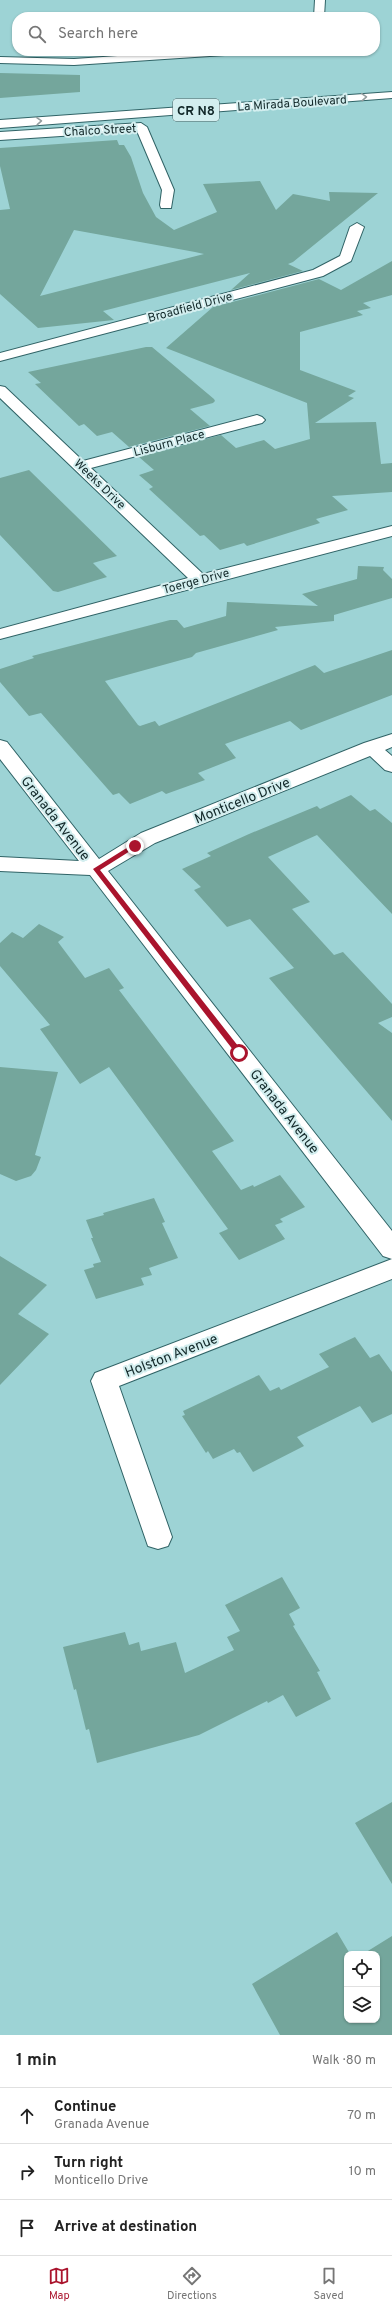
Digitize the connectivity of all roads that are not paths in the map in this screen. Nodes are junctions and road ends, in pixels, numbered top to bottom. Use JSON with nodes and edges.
{"nodes":[{"id":1,"x":320,"y":0,"type":"edge"},
{"id":2,"x":319,"y":12,"type":"edge"},
{"id":3,"x":165,"y":56,"type":"edge"},
{"id":4,"x":0,"y":60,"type":"edge"},
{"id":5,"x":392,"y":85,"type":"edge"},
{"id":6,"x":392,"y":95,"type":"edge"},
{"id":7,"x":0,"y":112,"type":"edge"},
{"id":8,"x":0,"y":124,"type":"edge"},
{"id":9,"x":0,"y":136,"type":"edge"},
{"id":10,"x":166,"y":205,"type":"dead end"},
{"id":11,"x":357,"y":227,"type":"dead end"},
{"id":12,"x":0,"y":357,"type":"edge"},
{"id":13,"x":0,"y":390,"type":"edge"},
{"id":14,"x":257,"y":420,"type":"dead end"},
{"id":15,"x":82,"y":466,"type":"junction"},
{"id":16,"x":392,"y":531,"type":"edge"},
{"id":17,"x":200,"y":580,"type":"junction"},
{"id":18,"x":0,"y":634,"type":"edge"},
{"id":19,"x":392,"y":740,"type":"edge"},
{"id":20,"x":0,"y":746,"type":"edge"},
{"id":21,"x":372,"y":747,"type":"junction"},
{"id":22,"x":392,"y":766,"type":"edge"},
{"id":23,"x":0,"y":864,"type":"edge"},
{"id":24,"x":96,"y":869,"type":"junction"},
{"id":25,"x":392,"y":1249,"type":"edge"},
{"id":26,"x":392,"y":1269,"type":"edge"},
{"id":27,"x":158,"y":1537,"type":"dead end"}],
"edges":[{"from":1,"to":2,"type":"street"},
{"from":3,"to":4,"type":"street"},
{"from":5,"to":7,"type":"street","name":"La Mirada Boulevard","number":"CR N8"},
{"from":8,"to":6,"type":"street","name":"La Mirada Boulevard","number":"CR N8","one_way":true},
{"from":9,"to":10,"type":"street","name":"Chalco Street"},
{"from":11,"to":12,"type":"street","name":"Broadfield Drive"},
{"from":13,"to":15,"type":"street","name":"Weeks Drive"},
{"from":14,"to":15,"type":"street","name":"Lisburn Place"},
{"from":15,"to":17,"type":"street","name":"Weeks Drive"},
{"from":16,"to":17,"type":"street","name":"Toerge Drive"},
{"from":17,"to":18,"type":"street","name":"Toerge Drive"},
{"from":19,"to":21,"type":"street","name":"Monticello Drive"},
{"from":20,"to":24,"type":"street","name":"Granada Avenue"},
{"from":21,"to":22,"type":"street"},
{"from":21,"to":24,"type":"street","name":"Monticello Drive"},
{"from":23,"to":24,"type":"street"},
{"from":24,"to":25,"type":"street","name":"Granada Avenue"},
{"from":26,"to":27,"type":"street","name":"Holston Avenue"}]}
